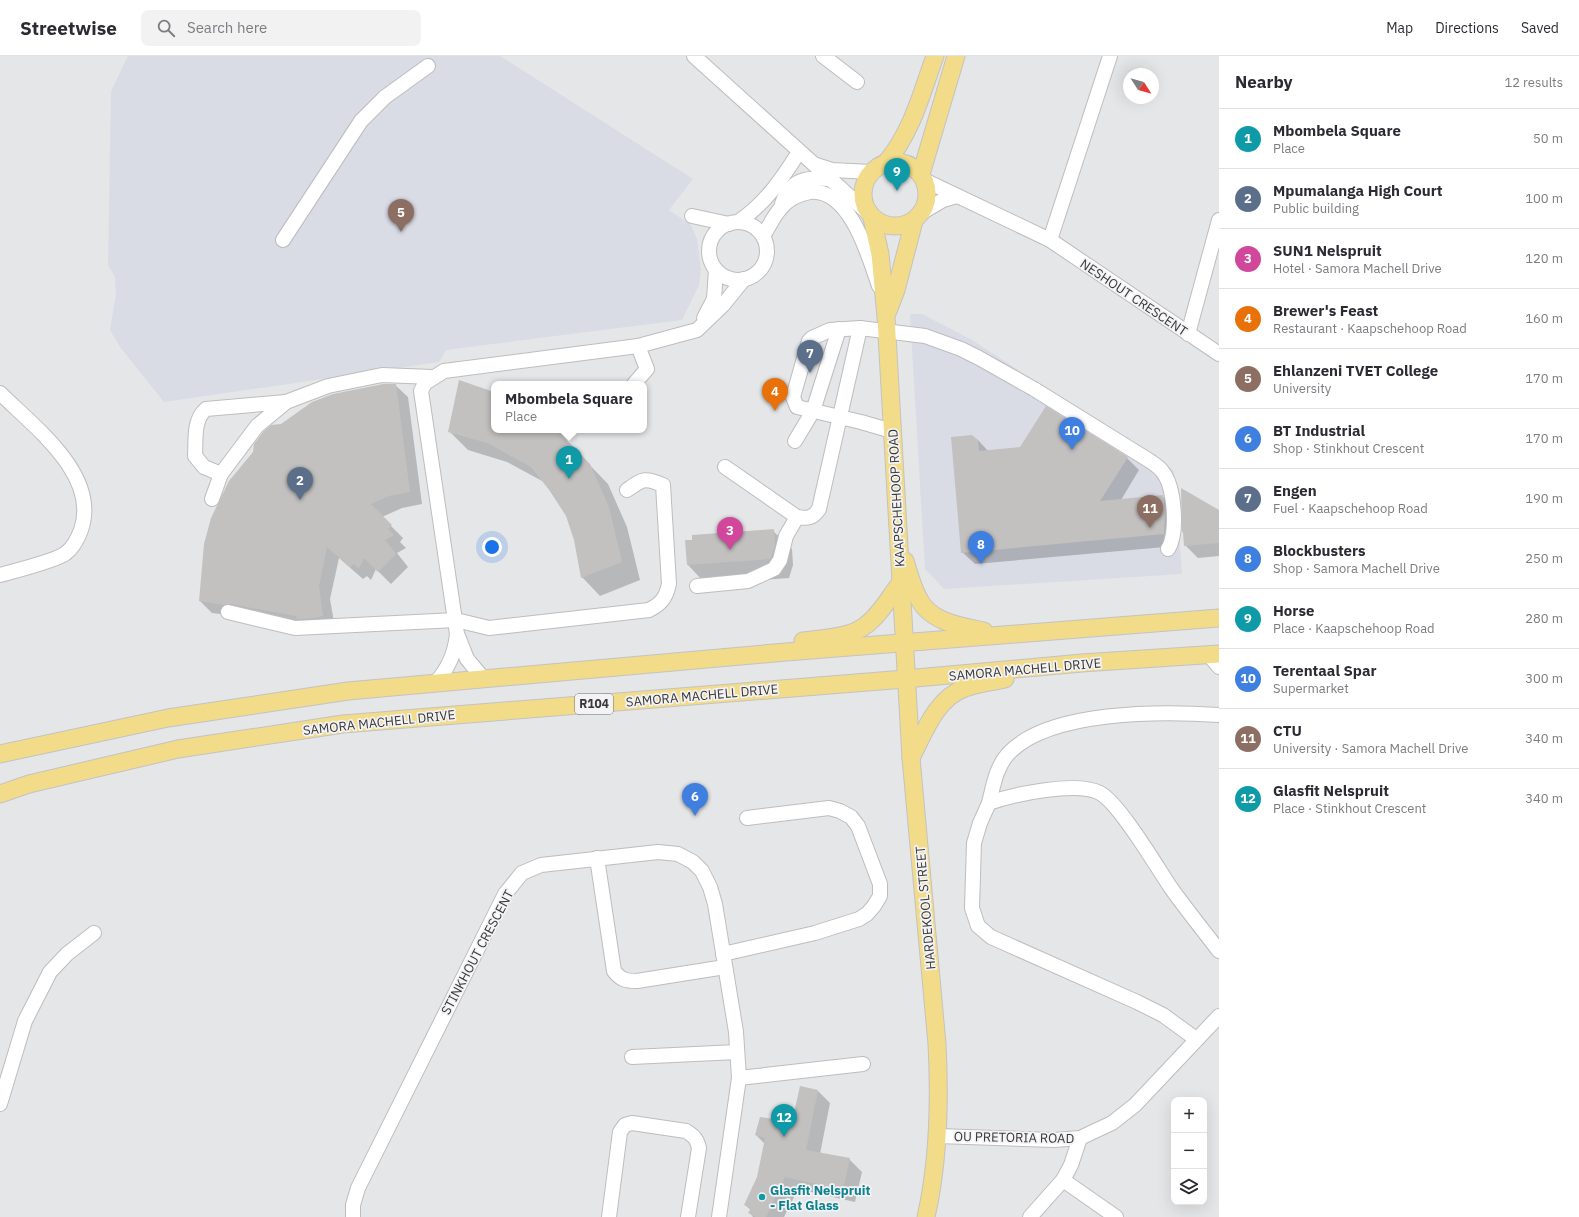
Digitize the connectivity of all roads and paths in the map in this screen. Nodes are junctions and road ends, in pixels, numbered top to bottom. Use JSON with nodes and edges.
{"nodes":[{"id":1,"x":823,"y":56,"type":"edge"},
{"id":2,"x":935,"y":56,"type":"edge"},
{"id":3,"x":956,"y":56,"type":"edge"},
{"id":4,"x":1110,"y":56,"type":"edge"},
{"id":5,"x":702,"y":59,"type":"edge"},
{"id":6,"x":428,"y":66,"type":"dead end"},
{"id":7,"x":857,"y":82,"type":"dead end"},
{"id":8,"x":799,"y":152,"type":"junction"},
{"id":9,"x":814,"y":164,"type":"junction"},
{"id":10,"x":878,"y":168,"type":"junction"},
{"id":11,"x":922,"y":177,"type":"junction"},
{"id":12,"x":829,"y":179,"type":"junction"},
{"id":13,"x":957,"y":196,"type":"junction"},
{"id":14,"x":780,"y":208,"type":"junction"},
{"id":15,"x":870,"y":215,"type":"junction"},
{"id":16,"x":692,"y":216,"type":"dead end"},
{"id":17,"x":918,"y":217,"type":"junction"},
{"id":18,"x":1219,"y":220,"type":"edge"},
{"id":19,"x":734,"y":223,"type":"junction"},
{"id":20,"x":763,"y":236,"type":"junction"},
{"id":21,"x":283,"y":240,"type":"dead end"},
{"id":22,"x":1050,"y":240,"type":"junction"},
{"id":23,"x":716,"y":270,"type":"junction"},
{"id":24,"x":744,"y":279,"type":"junction"},
{"id":25,"x":886,"y":316,"type":"junction"},
{"id":26,"x":860,"y":328,"type":"junction"},
{"id":27,"x":839,"y":329,"type":"junction"},
{"id":28,"x":697,"y":330,"type":"junction"},
{"id":29,"x":1188,"y":334,"type":"junction"},
{"id":30,"x":638,"y":346,"type":"junction"},
{"id":31,"x":1219,"y":354,"type":"edge"},
{"id":32,"x":432,"y":377,"type":"junction"},
{"id":33,"x":637,"y":381,"type":"edge"},
{"id":34,"x":0,"y":393,"type":"edge"},
{"id":35,"x":286,"y":402,"type":"junction"},
{"id":36,"x":813,"y":411,"type":"junction"},
{"id":37,"x":840,"y":417,"type":"junction"},
{"id":38,"x":892,"y":432,"type":"junction"},
{"id":39,"x":795,"y":441,"type":"dead end"},
{"id":40,"x":725,"y":467,"type":"dead end"},
{"id":41,"x":221,"y":474,"type":"junction"},
{"id":42,"x":626,"y":490,"type":"dead end"},
{"id":43,"x":212,"y":499,"type":"dead end"},
{"id":44,"x":798,"y":517,"type":"junction"},
{"id":45,"x":899,"y":542,"type":"junction"},
{"id":46,"x":1168,"y":549,"type":"dead end"},
{"id":47,"x":0,"y":575,"type":"edge"},
{"id":48,"x":901,"y":582,"type":"junction"},
{"id":49,"x":697,"y":586,"type":"dead end"},
{"id":50,"x":228,"y":612,"type":"dead end"},
{"id":51,"x":1218,"y":618,"type":"edge"},
{"id":52,"x":456,"y":627,"type":"junction"},
{"id":53,"x":1006,"y":636,"type":"junction"},
{"id":54,"x":904,"y":644,"type":"junction"},
{"id":55,"x":1212,"y":655,"type":"edge"},
{"id":56,"x":691,"y":661,"type":"junction"},
{"id":57,"x":1082,"y":663,"type":"junction"},
{"id":58,"x":483,"y":678,"type":"junction"},
{"id":59,"x":905,"y":679,"type":"junction"},
{"id":60,"x":436,"y":682,"type":"junction"},
{"id":61,"x":1219,"y":715,"type":"edge"},
{"id":62,"x":0,"y":754,"type":"edge"},
{"id":63,"x":911,"y":758,"type":"junction"},
{"id":64,"x":0,"y":794,"type":"edge"},
{"id":65,"x":990,"y":803,"type":"junction"},
{"id":66,"x":747,"y":818,"type":"dead end"},
{"id":67,"x":597,"y":858,"type":"junction"},
{"id":68,"x":94,"y":933,"type":"dead end"},
{"id":69,"x":1219,"y":951,"type":"edge"},
{"id":70,"x":724,"y":960,"type":"junction"},
{"id":71,"x":1219,"y":1016,"type":"edge"},
{"id":72,"x":1196,"y":1039,"type":"junction"},
{"id":73,"x":737,"y":1052,"type":"junction"},
{"id":74,"x":632,"y":1057,"type":"dead end"},
{"id":75,"x":863,"y":1064,"type":"dead end"},
{"id":76,"x":738,"y":1078,"type":"junction"},
{"id":77,"x":0,"y":1104,"type":"edge"},
{"id":78,"x":938,"y":1136,"type":"junction"},
{"id":79,"x":1080,"y":1138,"type":"junction"},
{"id":80,"x":1063,"y":1180,"type":"junction"},
{"id":81,"x":353,"y":1217,"type":"edge"},
{"id":82,"x":609,"y":1217,"type":"edge"},
{"id":83,"x":688,"y":1217,"type":"edge"},
{"id":84,"x":719,"y":1217,"type":"edge"},
{"id":85,"x":926,"y":1217,"type":"edge"},
{"id":86,"x":1030,"y":1217,"type":"edge"},
{"id":87,"x":1116,"y":1217,"type":"edge"}],
"edges":[{"from":1,"to":7,"type":"street"},
{"from":2,"to":10,"type":"main road"},
{"from":3,"to":11,"type":"main road"},
{"from":4,"to":22,"type":"street"},
{"from":5,"to":8,"type":"street"},
{"from":6,"to":21,"type":"street"},
{"from":8,"to":9,"type":"street"},
{"from":8,"to":19,"type":"street"},
{"from":9,"to":10,"type":"street"},
{"from":9,"to":12,"type":"street"},
{"from":10,"to":11,"type":"main road"},
{"from":10,"to":15,"type":"main road"},
{"from":11,"to":13,"type":"street","name":"NESHOUT CRESCENT"},
{"from":11,"to":17,"type":"main road"},
{"from":12,"to":14,"type":"street"},
{"from":12,"to":15,"type":"street"},
{"from":13,"to":17,"type":"street"},
{"from":13,"to":22,"type":"street","name":"NESHOUT CRESCENT"},
{"from":14,"to":20,"type":"street"},
{"from":14,"to":25,"type":"street"},
{"from":15,"to":17,"type":"main road"},
{"from":15,"to":25,"type":"main road","name":"KAAPSCHEHOOP ROAD"},
{"from":16,"to":19,"type":"street"},
{"from":17,"to":25,"type":"main road"},
{"from":18,"to":29,"type":"street"},
{"from":19,"to":20,"type":"street"},
{"from":19,"to":23,"type":"street"},
{"from":20,"to":24,"type":"street"},
{"from":22,"to":29,"type":"street","name":"NESHOUT CRESCENT"},
{"from":23,"to":24,"type":"street"},
{"from":23,"to":28,"type":"street"},
{"from":24,"to":28,"type":"street"},
{"from":25,"to":26,"type":"street"},
{"from":25,"to":38,"type":"main road","name":"KAAPSCHEHOOP ROAD"},
{"from":25,"to":46,"type":"street"},
{"from":26,"to":27,"type":"street"},
{"from":26,"to":37,"type":"street"},
{"from":27,"to":36,"type":"street"},
{"from":27,"to":36,"type":"street"},
{"from":28,"to":30,"type":"street"},
{"from":29,"to":31,"type":"street","name":"NESHOUT CRESCENT"},
{"from":30,"to":32,"type":"street"},
{"from":30,"to":33,"type":"street"},
{"from":32,"to":35,"type":"street"},
{"from":32,"to":52,"type":"street"},
{"from":34,"to":47,"type":"street"},
{"from":35,"to":41,"type":"street"},
{"from":35,"to":41,"type":"street"},
{"from":36,"to":37,"type":"street"},
{"from":36,"to":39,"type":"street"},
{"from":37,"to":38,"type":"street"},
{"from":37,"to":44,"type":"street"},
{"from":38,"to":45,"type":"main road","name":"KAAPSCHEHOOP ROAD"},
{"from":40,"to":44,"type":"street"},
{"from":41,"to":43,"type":"street"},
{"from":42,"to":52,"type":"street"},
{"from":44,"to":49,"type":"street"},
{"from":45,"to":48,"type":"main road","name":"KAAPSCHEHOOP ROAD"},
{"from":45,"to":53,"type":"main road"},
{"from":48,"to":54,"type":"main road","name":"KAAPSCHEHOOP ROAD"},
{"from":48,"to":56,"type":"main road"},
{"from":50,"to":52,"type":"street"},
{"from":51,"to":53,"type":"main road"},
{"from":52,"to":58,"type":"street"},
{"from":52,"to":60,"type":"street"},
{"from":53,"to":54,"type":"main road"},
{"from":54,"to":56,"type":"main road"},
{"from":54,"to":59,"type":"main road","name":"KAAPSCHEHOOP ROAD"},
{"from":55,"to":57,"type":"main road","name":"SAMORA MACHELL DRIVE","number":"R104"},
{"from":56,"to":58,"type":"main road"},
{"from":57,"to":59,"type":"main road","name":"SAMORA MACHELL DRIVE","number":"R104"},
{"from":57,"to":63,"type":"main road"},
{"from":58,"to":60,"type":"main road"},
{"from":59,"to":63,"type":"main road","name":"HARDEKOOL STREET"},
{"from":59,"to":64,"type":"main road","name":"SAMORA MACHELL DRIVE","number":"R104"},
{"from":60,"to":62,"type":"main road"},
{"from":61,"to":65,"type":"street"},
{"from":63,"to":78,"type":"main road","name":"HARDEKOOL STREET"},
{"from":65,"to":69,"type":"street"},
{"from":65,"to":72,"type":"street"},
{"from":66,"to":70,"type":"street"},
{"from":67,"to":70,"type":"street","name":"STINKHOUT CRESCENT"},
{"from":67,"to":70,"type":"street"},
{"from":67,"to":81,"type":"street","name":"STINKHOUT CRESCENT"},
{"from":68,"to":77,"type":"street"},
{"from":70,"to":73,"type":"street","name":"STINKHOUT CRESCENT"},
{"from":71,"to":72,"type":"street","name":"OU PRETORIA ROAD"},
{"from":72,"to":79,"type":"street","name":"OU PRETORIA ROAD"},
{"from":73,"to":74,"type":"street"},
{"from":73,"to":76,"type":"street","name":"STINKHOUT CRESCENT"},
{"from":75,"to":76,"type":"street"},
{"from":76,"to":84,"type":"street","name":"STINKHOUT CRESCENT"},
{"from":78,"to":79,"type":"street","name":"OU PRETORIA ROAD"},
{"from":78,"to":85,"type":"main road","name":"OU PRETORIA ROAD"},
{"from":79,"to":80,"type":"street"},
{"from":80,"to":86,"type":"street"},
{"from":80,"to":87,"type":"street"},
{"from":82,"to":83,"type":"street"}]}
